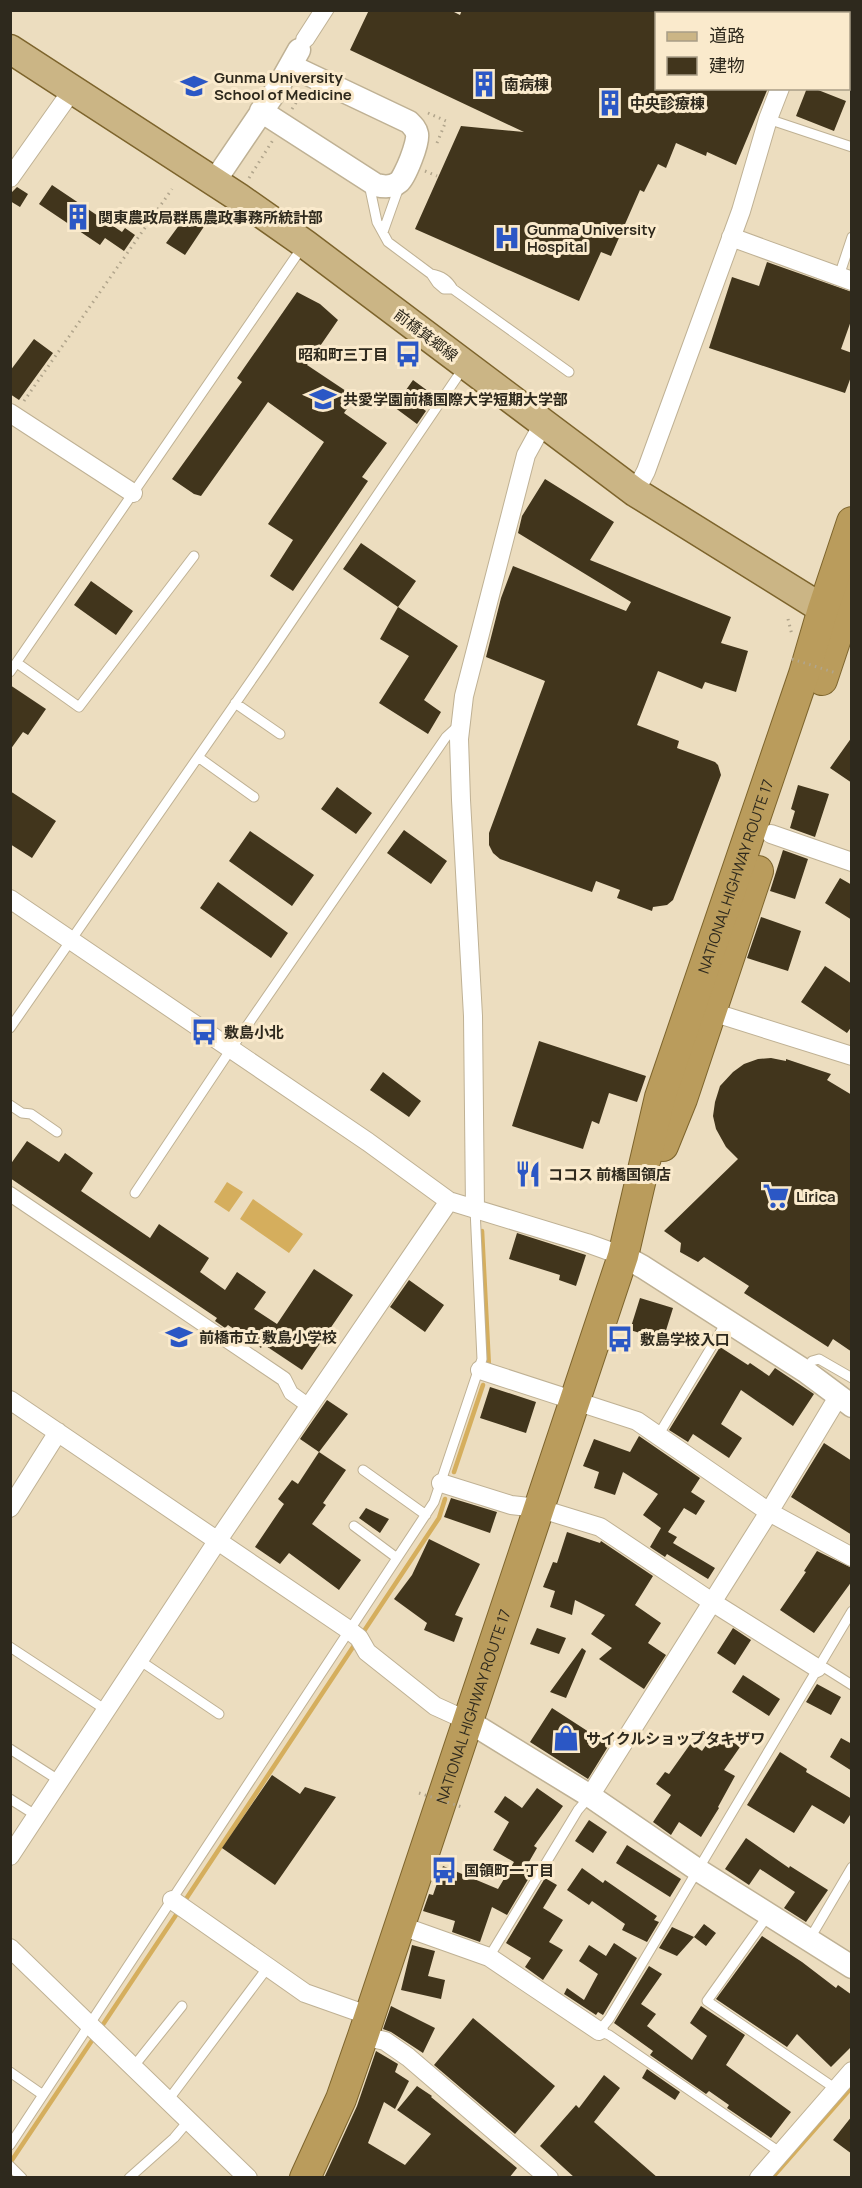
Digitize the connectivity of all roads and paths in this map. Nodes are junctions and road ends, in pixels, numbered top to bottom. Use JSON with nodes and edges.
{"nodes":[{"id":1,"x":329,"y":10,"type":"edge"},
{"id":2,"x":317,"y":11,"type":"edge"},
{"id":3,"x":10,"y":49,"type":"edge"},
{"id":4,"x":295,"y":58,"type":"junction"},
{"id":5,"x":73,"y":89,"type":"junction"},
{"id":6,"x":779,"y":90,"type":"edge"},
{"id":7,"x":261,"y":111,"type":"junction"},
{"id":8,"x":768,"y":119,"type":"junction"},
{"id":9,"x":852,"y":147,"type":"edge"},
{"id":10,"x":13,"y":167,"type":"edge"},
{"id":11,"x":366,"y":179,"type":"junction"},
{"id":12,"x":214,"y":182,"type":"junction"},
{"id":13,"x":400,"y":182,"type":"junction"},
{"id":14,"x":172,"y":189,"type":"dead end"},
{"id":15,"x":383,"y":232,"type":"junction"},
{"id":16,"x":731,"y":237,"type":"junction"},
{"id":17,"x":852,"y":237,"type":"edge"},
{"id":18,"x":305,"y":244,"type":"junction"},
{"id":19,"x":845,"y":278,"type":"edge"},
{"id":20,"x":466,"y":365,"type":"junction"},
{"id":21,"x":569,"y":372,"type":"dead end"},
{"id":22,"x":12,"y":414,"type":"edge"},
{"id":23,"x":543,"y":424,"type":"junction"},
{"id":24,"x":635,"y":492,"type":"junction"},
{"id":25,"x":133,"y":493,"type":"junction"},
{"id":26,"x":852,"y":522,"type":"edge"},
{"id":27,"x":194,"y":556,"type":"dead end"},
{"id":28,"x":842,"y":609,"type":"edge"},
{"id":29,"x":792,"y":659,"type":"dead end"},
{"id":30,"x":17,"y":663,"type":"junction"},
{"id":31,"x":10,"y":672,"type":"edge"},
{"id":32,"x":836,"y":673,"type":"dead end"},
{"id":33,"x":235,"y":703,"type":"junction"},
{"id":34,"x":460,"y":724,"type":"junction"},
{"id":35,"x":280,"y":734,"type":"dead end"},
{"id":36,"x":198,"y":757,"type":"junction"},
{"id":37,"x":254,"y":797,"type":"dead end"},
{"id":38,"x":771,"y":834,"type":"junction"},
{"id":39,"x":852,"y":862,"type":"edge"},
{"id":40,"x":10,"y":899,"type":"edge"},
{"id":41,"x":71,"y":939,"type":"junction"},
{"id":42,"x":712,"y":1012,"type":"junction"},
{"id":43,"x":14,"y":1014,"type":"edge"},
{"id":44,"x":10,"y":1028,"type":"edge"},
{"id":45,"x":231,"y":1049,"type":"junction"},
{"id":46,"x":852,"y":1056,"type":"edge"},
{"id":47,"x":10,"y":1105,"type":"edge"},
{"id":48,"x":57,"y":1132,"type":"dead end"},
{"id":49,"x":135,"y":1193,"type":"dead end"},
{"id":50,"x":10,"y":1194,"type":"edge"},
{"id":51,"x":449,"y":1201,"type":"junction"},
{"id":52,"x":475,"y":1209,"type":"junction"},
{"id":53,"x":626,"y":1244,"type":"junction"},
{"id":54,"x":727,"y":1321,"type":"junction"},
{"id":55,"x":480,"y":1370,"type":"junction"},
{"id":56,"x":806,"y":1371,"type":"junction"},
{"id":57,"x":852,"y":1378,"type":"edge"},
{"id":58,"x":10,"y":1400,"type":"edge"},
{"id":59,"x":573,"y":1400,"type":"junction"},
{"id":60,"x":845,"y":1402,"type":"edge"},
{"id":61,"x":309,"y":1406,"type":"junction"},
{"id":62,"x":58,"y":1432,"type":"junction"},
{"id":63,"x":659,"y":1434,"type":"junction"},
{"id":64,"x":363,"y":1470,"type":"dead end"},
{"id":65,"x":441,"y":1483,"type":"junction"},
{"id":66,"x":10,"y":1508,"type":"edge"},
{"id":67,"x":538,"y":1508,"type":"junction"},
{"id":68,"x":769,"y":1512,"type":"junction"},
{"id":69,"x":426,"y":1515,"type":"junction"},
{"id":70,"x":354,"y":1526,"type":"dead end"},
{"id":71,"x":218,"y":1540,"type":"junction"},
{"id":72,"x":852,"y":1557,"type":"edge"},
{"id":73,"x":397,"y":1558,"type":"junction"},
{"id":74,"x":712,"y":1602,"type":"junction"},
{"id":75,"x":852,"y":1611,"type":"edge"},
{"id":76,"x":349,"y":1630,"type":"junction"},
{"id":77,"x":10,"y":1647,"type":"edge"},
{"id":78,"x":139,"y":1660,"type":"junction"},
{"id":79,"x":817,"y":1668,"type":"junction"},
{"id":80,"x":852,"y":1685,"type":"edge"},
{"id":81,"x":106,"y":1710,"type":"junction"},
{"id":82,"x":219,"y":1714,"type":"dead end"},
{"id":83,"x":468,"y":1721,"type":"junction"},
{"id":84,"x":10,"y":1749,"type":"edge"},
{"id":85,"x":60,"y":1781,"type":"junction"},
{"id":86,"x":419,"y":1793,"type":"dead end"},
{"id":87,"x":590,"y":1796,"type":"junction"},
{"id":88,"x":10,"y":1800,"type":"edge"},
{"id":89,"x":462,"y":1807,"type":"dead end"},
{"id":90,"x":37,"y":1816,"type":"junction"},
{"id":91,"x":10,"y":1857,"type":"edge"},
{"id":92,"x":852,"y":1867,"type":"edge"},
{"id":93,"x":698,"y":1870,"type":"junction"},
{"id":94,"x":176,"y":1903,"type":"junction"},
{"id":95,"x":769,"y":1914,"type":"junction"},
{"id":96,"x":399,"y":1925,"type":"junction"},
{"id":97,"x":809,"y":1940,"type":"junction"},
{"id":98,"x":10,"y":1948,"type":"edge"},
{"id":99,"x":489,"y":1957,"type":"junction"},
{"id":100,"x":268,"y":1967,"type":"junction"},
{"id":101,"x":852,"y":1967,"type":"edge"},
{"id":102,"x":182,"y":2006,"type":"dead end"},
{"id":103,"x":91,"y":2025,"type":"junction"},
{"id":104,"x":367,"y":2026,"type":"junction"},
{"id":105,"x":598,"y":2031,"type":"junction"},
{"id":106,"x":134,"y":2066,"type":"junction"},
{"id":107,"x":852,"y":2071,"type":"edge"},
{"id":108,"x":10,"y":2072,"type":"edge"},
{"id":109,"x":836,"y":2089,"type":"junction"},
{"id":110,"x":43,"y":2096,"type":"junction"},
{"id":111,"x":169,"y":2099,"type":"junction"},
{"id":112,"x":190,"y":2119,"type":"junction"},
{"id":113,"x":10,"y":2145,"type":"edge"},
{"id":114,"x":780,"y":2153,"type":"junction"},
{"id":115,"x":10,"y":2166,"type":"edge"},
{"id":116,"x":22,"y":2178,"type":"edge"},
{"id":117,"x":129,"y":2178,"type":"edge"},
{"id":118,"x":248,"y":2178,"type":"edge"},
{"id":119,"x":305,"y":2178,"type":"edge"},
{"id":120,"x":549,"y":2178,"type":"edge"},
{"id":121,"x":759,"y":2178,"type":"edge"}],
"edges":[{"from":1,"to":4,"type":"lane"},
{"from":2,"to":4,"type":"lane"},
{"from":3,"to":5,"type":"main road","name":"前橋箕郷線"},
{"from":4,"to":7,"type":"street"},
{"from":4,"to":13,"type":"street"},
{"from":5,"to":10,"type":"street"},
{"from":5,"to":12,"type":"main road","name":"前橋箕郷線"},
{"from":6,"to":8,"type":"street"},
{"from":7,"to":11,"type":"street"},
{"from":7,"to":12,"type":"street"},
{"from":8,"to":9,"type":"lane"},
{"from":8,"to":16,"type":"street"},
{"from":11,"to":13,"type":"street"},
{"from":11,"to":15,"type":"lane"},
{"from":12,"to":18,"type":"main road","name":"前橋箕郷線"},
{"from":13,"to":15,"type":"lane"},
{"from":14,"to":22,"type":"path"},
{"from":15,"to":21,"type":"lane"},
{"from":16,"to":19,"type":"street"},
{"from":16,"to":24,"type":"street"},
{"from":17,"to":19,"type":"lane"},
{"from":18,"to":20,"type":"main road","name":"前橋箕郷線"},
{"from":18,"to":25,"type":"lane"},
{"from":20,"to":23,"type":"main road","name":"前橋箕郷線"},
{"from":20,"to":33,"type":"lane"},
{"from":22,"to":25,"type":"street"},
{"from":23,"to":24,"type":"main road","name":"前橋箕郷線"},
{"from":23,"to":34,"type":"street"},
{"from":24,"to":28,"type":"main road","name":"前橋箕郷線"},
{"from":25,"to":30,"type":"lane"},
{"from":26,"to":28,"type":"highway","name":"NATIONAL HIGHWAY ROUTE 17"},
{"from":27,"to":30,"type":"lane"},
{"from":28,"to":38,"type":"highway","name":"NATIONAL HIGHWAY ROUTE 17"},
{"from":28,"to":53,"type":"highway","name":"NATIONAL HIGHWAY ROUTE 17"},
{"from":29,"to":32,"type":"path","bridge":true},
{"from":30,"to":31,"type":"lane"},
{"from":33,"to":35,"type":"lane"},
{"from":33,"to":36,"type":"lane"},
{"from":34,"to":45,"type":"lane"},
{"from":34,"to":52,"type":"street"},
{"from":36,"to":37,"type":"lane"},
{"from":36,"to":41,"type":"lane"},
{"from":38,"to":39,"type":"street"},
{"from":38,"to":42,"type":"highway","name":"NATIONAL HIGHWAY ROUTE 17"},
{"from":40,"to":41,"type":"street"},
{"from":41,"to":43,"type":"lane"},
{"from":41,"to":45,"type":"street"},
{"from":42,"to":46,"type":"street"},
{"from":42,"to":53,"type":"highway","name":"NATIONAL HIGHWAY ROUTE 17"},
{"from":43,"to":44,"type":"lane"},
{"from":45,"to":49,"type":"lane"},
{"from":45,"to":51,"type":"street"},
{"from":47,"to":48,"type":"lane"},
{"from":50,"to":61,"type":"street"},
{"from":51,"to":52,"type":"street"},
{"from":51,"to":61,"type":"street"},
{"from":52,"to":53,"type":"street"},
{"from":52,"to":55,"type":"lane"},
{"from":53,"to":54,"type":"street"},
{"from":53,"to":59,"type":"highway","name":"NATIONAL HIGHWAY ROUTE 17"},
{"from":54,"to":56,"type":"street"},
{"from":54,"to":63,"type":"lane"},
{"from":55,"to":59,"type":"street"},
{"from":55,"to":65,"type":"lane"},
{"from":56,"to":57,"type":"lane"},
{"from":56,"to":60,"type":"street"},
{"from":58,"to":62,"type":"street"},
{"from":59,"to":63,"type":"street"},
{"from":59,"to":67,"type":"highway","name":"NATIONAL HIGHWAY ROUTE 17"},
{"from":60,"to":68,"type":"street"},
{"from":61,"to":71,"type":"street"},
{"from":62,"to":66,"type":"street"},
{"from":62,"to":71,"type":"street"},
{"from":63,"to":68,"type":"street"},
{"from":64,"to":69,"type":"lane"},
{"from":65,"to":67,"type":"street"},
{"from":65,"to":69,"type":"lane"},
{"from":67,"to":74,"type":"street"},
{"from":67,"to":83,"type":"highway","name":"NATIONAL HIGHWAY ROUTE 17"},
{"from":68,"to":72,"type":"street"},
{"from":68,"to":74,"type":"street"},
{"from":69,"to":73,"type":"lane"},
{"from":70,"to":73,"type":"lane"},
{"from":71,"to":76,"type":"street"},
{"from":71,"to":78,"type":"street"},
{"from":73,"to":76,"type":"lane"},
{"from":74,"to":79,"type":"street"},
{"from":74,"to":87,"type":"street"},
{"from":75,"to":79,"type":"lane"},
{"from":76,"to":83,"type":"street"},
{"from":76,"to":94,"type":"lane"},
{"from":77,"to":81,"type":"lane"},
{"from":78,"to":81,"type":"street"},
{"from":78,"to":82,"type":"lane"},
{"from":79,"to":80,"type":"lane"},
{"from":79,"to":93,"type":"lane"},
{"from":81,"to":85,"type":"street"},
{"from":83,"to":87,"type":"street"},
{"from":83,"to":96,"type":"highway","name":"NATIONAL HIGHWAY ROUTE 17"},
{"from":84,"to":85,"type":"lane"},
{"from":85,"to":90,"type":"street"},
{"from":86,"to":89,"type":"path","bridge":true},
{"from":87,"to":93,"type":"street"},
{"from":87,"to":99,"type":"lane"},
{"from":88,"to":90,"type":"lane"},
{"from":90,"to":91,"type":"street"},
{"from":92,"to":97,"type":"lane"},
{"from":93,"to":95,"type":"street"},
{"from":93,"to":105,"type":"lane"},
{"from":94,"to":100,"type":"street"},
{"from":94,"to":103,"type":"lane"},
{"from":95,"to":97,"type":"street"},
{"from":95,"to":109,"type":"lane"},
{"from":96,"to":99,"type":"street"},
{"from":96,"to":104,"type":"highway","name":"NATIONAL HIGHWAY ROUTE 17"},
{"from":97,"to":101,"type":"street"},
{"from":98,"to":103,"type":"street"},
{"from":99,"to":105,"type":"street"},
{"from":100,"to":104,"type":"street"},
{"from":100,"to":111,"type":"lane"},
{"from":102,"to":106,"type":"lane"},
{"from":103,"to":106,"type":"street"},
{"from":103,"to":110,"type":"lane"},
{"from":104,"to":119,"type":"highway","name":"NATIONAL HIGHWAY ROUTE 17"},
{"from":104,"to":120,"type":"street"},
{"from":105,"to":114,"type":"lane"},
{"from":106,"to":111,"type":"street"},
{"from":107,"to":109,"type":"street"},
{"from":108,"to":110,"type":"lane"},
{"from":109,"to":114,"type":"street"},
{"from":110,"to":113,"type":"lane"},
{"from":111,"to":112,"type":"street"},
{"from":112,"to":117,"type":"lane"},
{"from":112,"to":118,"type":"street"},
{"from":114,"to":121,"type":"street"},
{"from":115,"to":116,"type":"lane"}]}
